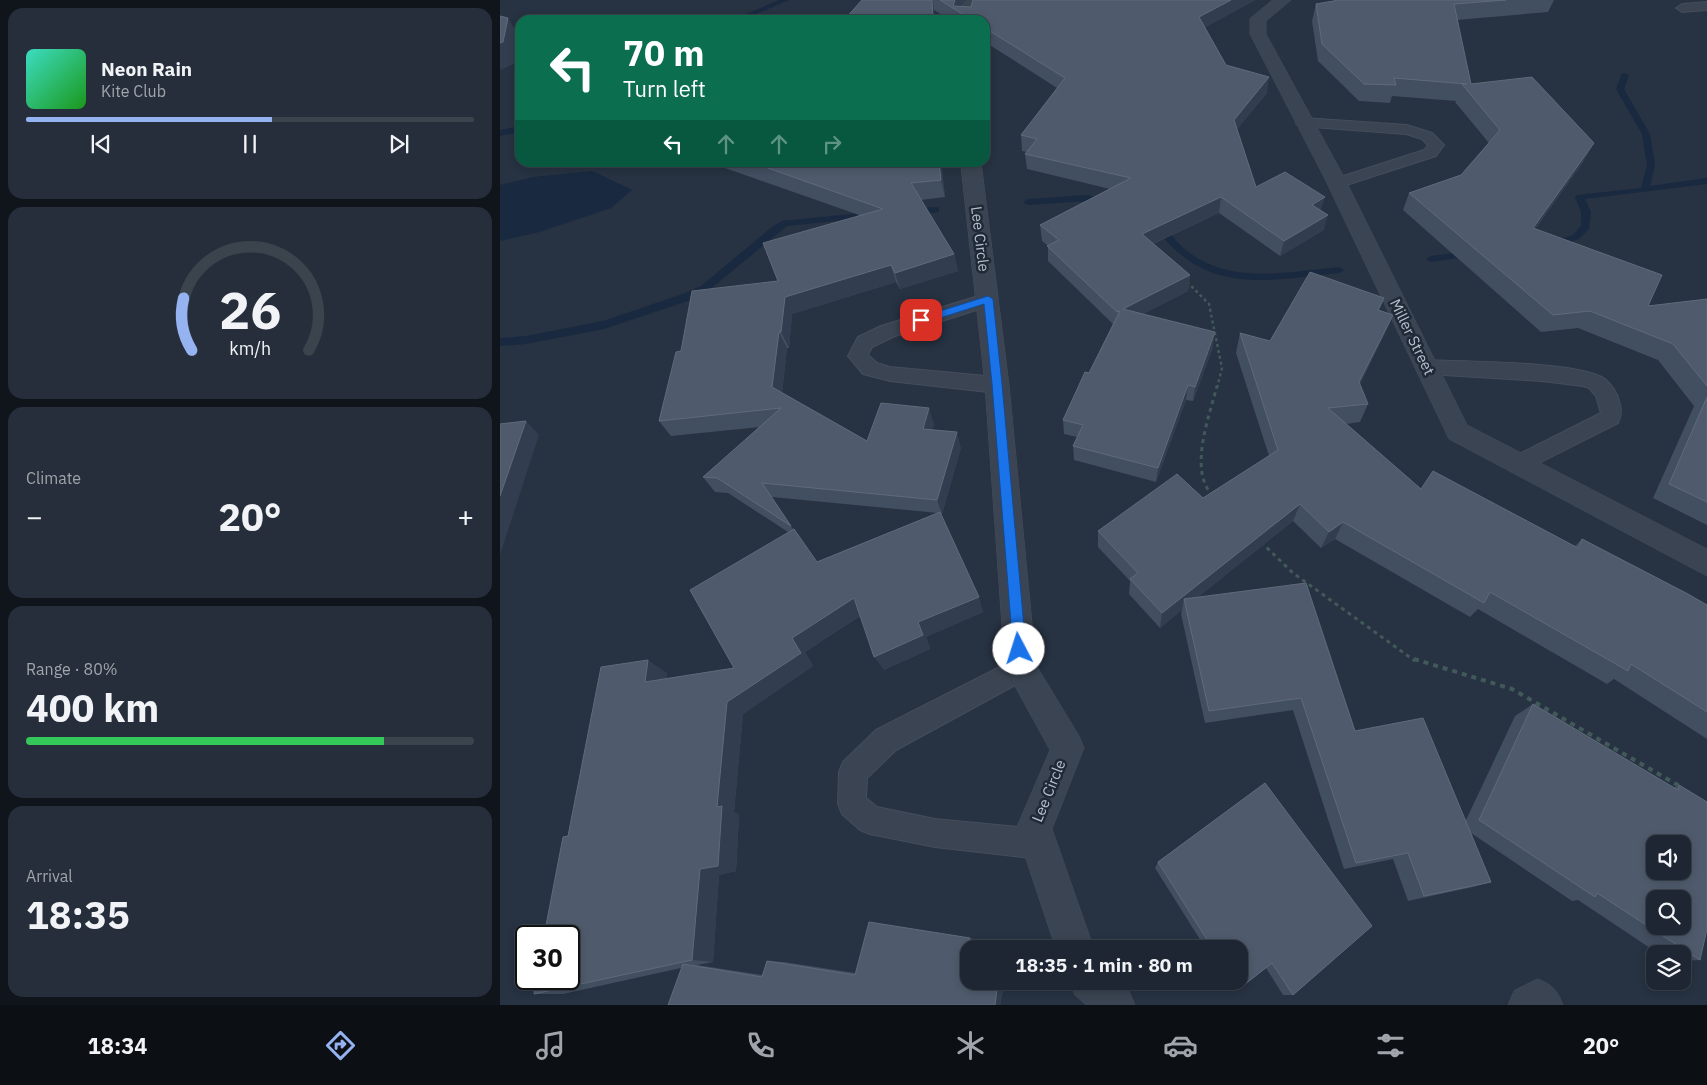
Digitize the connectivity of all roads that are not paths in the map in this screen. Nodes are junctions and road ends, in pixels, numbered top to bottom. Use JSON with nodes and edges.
{"nodes":[{"id":1,"x":977,"y":0,"type":"edge"},
{"id":2,"x":1284,"y":0,"type":"edge"},
{"id":3,"x":1707,"y":6,"type":"edge"},
{"id":4,"x":1682,"y":8,"type":"dead end"},
{"id":5,"x":967,"y":15,"type":"edge"},
{"id":6,"x":1304,"y":122,"type":"junction"},
{"id":7,"x":972,"y":167,"type":"edge"},
{"id":8,"x":1336,"y":183,"type":"junction"},
{"id":9,"x":988,"y":299,"type":"junction"},
{"id":10,"x":1427,"y":367,"type":"junction"},
{"id":11,"x":997,"y":384,"type":"junction"},
{"id":12,"x":1520,"y":464,"type":"junction"},
{"id":13,"x":1707,"y":563,"type":"edge"},
{"id":14,"x":1021,"y":668,"type":"junction"},
{"id":15,"x":1039,"y":844,"type":"junction"},
{"id":16,"x":1072,"y":940,"type":"edge"},
{"id":17,"x":1099,"y":990,"type":"edge"},
{"id":18,"x":1115,"y":1005,"type":"edge"},
{"id":19,"x":1528,"y":1005,"type":"edge"},
{"id":20,"x":1543,"y":1005,"type":"edge"}],
"edges":[{"from":1,"to":5,"type":"street"},
{"from":2,"to":6,"type":"street","name":"Miller Street"},
{"from":3,"to":4,"type":"lane"},
{"from":6,"to":8,"type":"street","name":"Miller Street"},
{"from":6,"to":8,"type":"lane"},
{"from":7,"to":9,"type":"street","name":"Lee Circle"},
{"from":8,"to":10,"type":"street","name":"Miller Street"},
{"from":9,"to":11,"type":"street","name":"Lee Circle"},
{"from":9,"to":11,"type":"lane"},
{"from":10,"to":12,"type":"street","name":"Miller Street"},
{"from":10,"to":12,"type":"lane"},
{"from":11,"to":14,"type":"street","name":"Lee Circle"},
{"from":12,"to":13,"type":"street","name":"Miller Street"},
{"from":14,"to":15,"type":"street","name":"Lee Circle"},
{"from":14,"to":15,"type":"lane"},
{"from":15,"to":16,"type":"street","name":"Lee Circle"},
{"from":17,"to":18,"type":"street"},
{"from":19,"to":20,"type":"street"}]}
